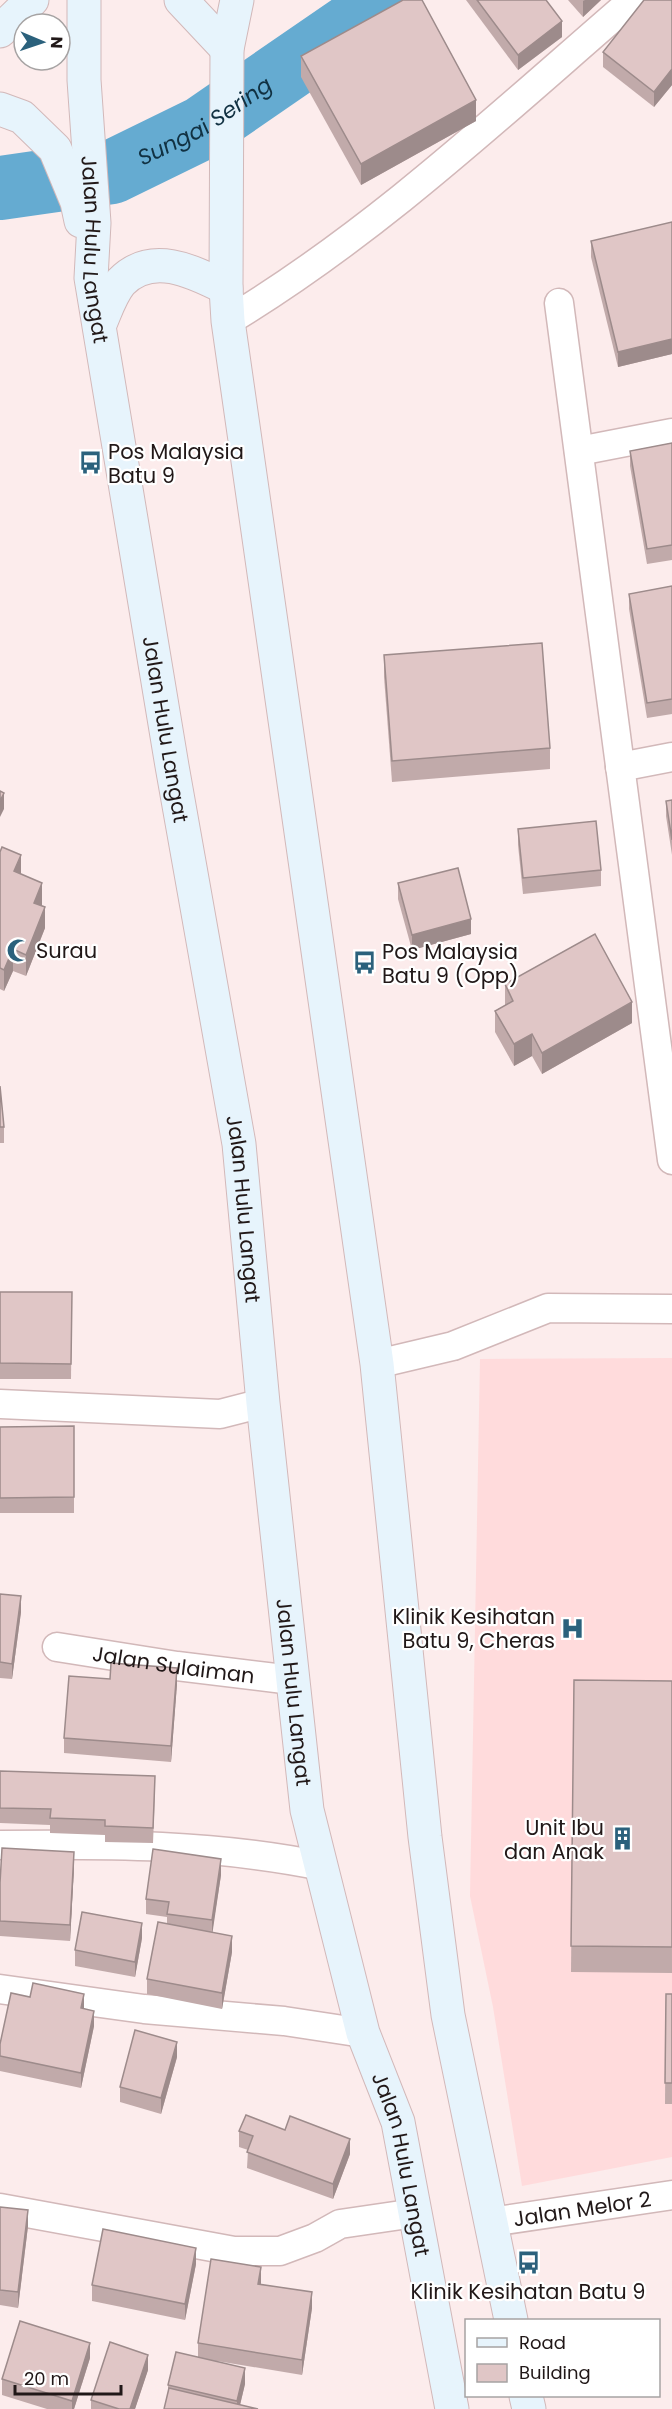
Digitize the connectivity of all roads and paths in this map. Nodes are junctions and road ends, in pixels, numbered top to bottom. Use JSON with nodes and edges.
{"nodes":[{"id":1,"x":32,"y":0,"type":"edge"},
{"id":2,"x":84,"y":0,"type":"edge"},
{"id":3,"x":181,"y":0,"type":"edge"},
{"id":4,"x":237,"y":0,"type":"edge"},
{"id":5,"x":633,"y":0,"type":"edge"},
{"id":6,"x":0,"y":31,"type":"edge"},
{"id":7,"x":228,"y":49,"type":"junction"},
{"id":8,"x":11,"y":113,"type":"edge"},
{"id":9,"x":85,"y":213,"type":"junction"},
{"id":10,"x":226,"y":288,"type":"junction"},
{"id":11,"x":559,"y":303,"type":"dead end"},
{"id":12,"x":228,"y":321,"type":"junction"},
{"id":13,"x":100,"y":324,"type":"junction"},
{"id":14,"x":672,"y":433,"type":"edge"},
{"id":15,"x":579,"y":451,"type":"junction"},
{"id":16,"x":672,"y":757,"type":"edge"},
{"id":17,"x":620,"y":767,"type":"junction"},
{"id":18,"x":672,"y":1160,"type":"edge"},
{"id":19,"x":672,"y":1310,"type":"edge"},
{"id":20,"x":377,"y":1364,"type":"junction"},
{"id":21,"x":263,"y":1403,"type":"junction"},
{"id":22,"x":0,"y":1404,"type":"edge"},
{"id":23,"x":57,"y":1647,"type":"dead end"},
{"id":24,"x":292,"y":1680,"type":"junction"},
{"id":25,"x":0,"y":1845,"type":"edge"},
{"id":26,"x":322,"y":1866,"type":"junction"},
{"id":27,"x":0,"y":1989,"type":"edge"},
{"id":28,"x":363,"y":2032,"type":"junction"},
{"id":29,"x":672,"y":2195,"type":"edge"},
{"id":30,"x":0,"y":2208,"type":"edge"},
{"id":31,"x":415,"y":2213,"type":"junction"},
{"id":32,"x":491,"y":2222,"type":"junction"},
{"id":33,"x":511,"y":2319,"type":"edge"},
{"id":34,"x":453,"y":2409,"type":"edge"}],
"edges":[{"from":1,"to":6,"type":"main road"},
{"from":2,"to":9,"type":"main road","name":"Jalan Hulu Langat"},
{"from":3,"to":7,"type":"main road"},
{"from":4,"to":7,"type":"main road"},
{"from":5,"to":12,"type":"street"},
{"from":7,"to":10,"type":"main road"},
{"from":8,"to":9,"type":"main road"},
{"from":9,"to":13,"type":"main road","name":"Jalan Hulu Langat"},
{"from":10,"to":12,"type":"main road"},
{"from":10,"to":13,"type":"main road"},
{"from":11,"to":15,"type":"street"},
{"from":12,"to":20,"type":"main road"},
{"from":13,"to":21,"type":"main road","name":"Jalan Hulu Langat"},
{"from":14,"to":15,"type":"street"},
{"from":15,"to":17,"type":"street"},
{"from":16,"to":17,"type":"street"},
{"from":17,"to":18,"type":"street"},
{"from":19,"to":20,"type":"street"},
{"from":20,"to":32,"type":"main road"},
{"from":21,"to":22,"type":"street"},
{"from":21,"to":24,"type":"main road","name":"Jalan Hulu Langat"},
{"from":23,"to":24,"type":"street","name":"Jalan Sulaiman"},
{"from":24,"to":26,"type":"main road","name":"Jalan Hulu Langat"},
{"from":25,"to":26,"type":"street"},
{"from":26,"to":28,"type":"main road","name":"Jalan Hulu Langat"},
{"from":27,"to":28,"type":"street"},
{"from":28,"to":31,"type":"main road","name":"Jalan Hulu Langat"},
{"from":29,"to":32,"type":"street","name":"Jalan Melor 2"},
{"from":30,"to":31,"type":"street"},
{"from":31,"to":34,"type":"main road","name":"Jalan Hulu Langat"},
{"from":32,"to":33,"type":"main road"}]}
